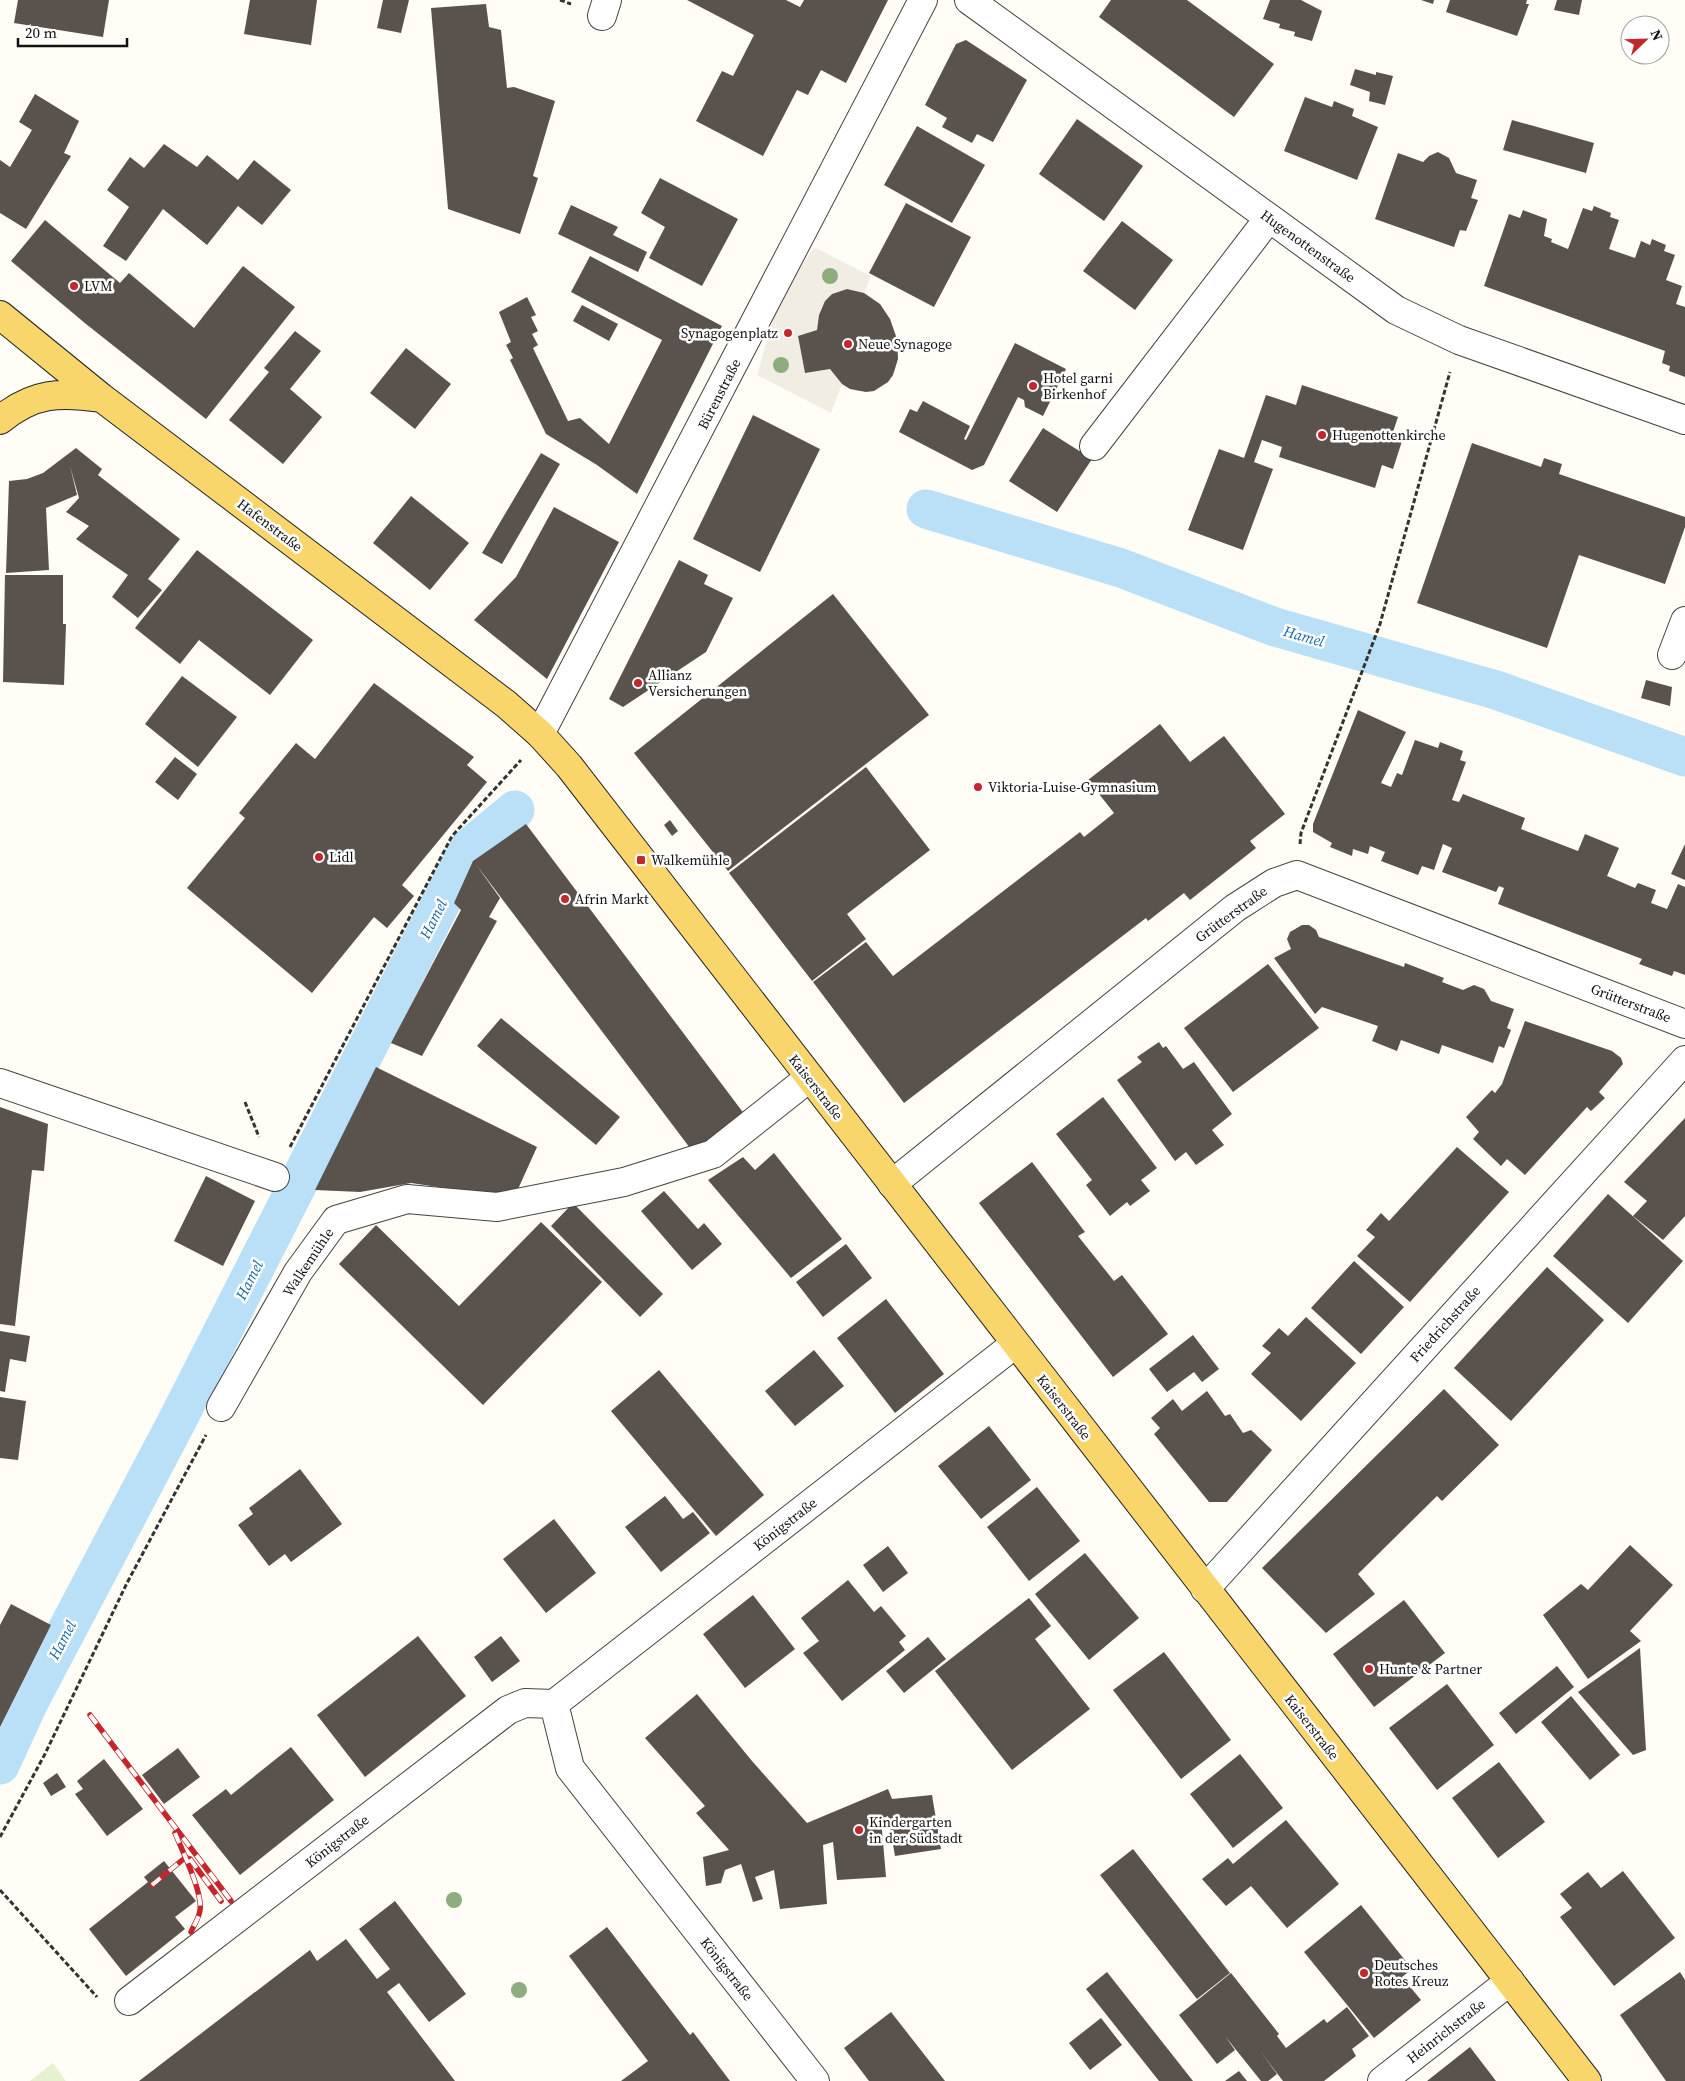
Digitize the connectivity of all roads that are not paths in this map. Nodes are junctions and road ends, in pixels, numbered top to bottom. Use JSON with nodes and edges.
{"nodes":[{"id":1,"x":924,"y":0,"type":"edge"},
{"id":2,"x":969,"y":0,"type":"edge"},
{"id":3,"x":1269,"y":218,"type":"junction"},
{"id":4,"x":0,"y":315,"type":"edge"},
{"id":5,"x":102,"y":398,"type":"junction"},
{"id":6,"x":0,"y":420,"type":"edge"},
{"id":7,"x":1685,"y":420,"type":"edge"},
{"id":8,"x":1094,"y":446,"type":"dead end"},
{"id":9,"x":1685,"y":621,"type":"edge"},
{"id":10,"x":1672,"y":655,"type":"dead end"},
{"id":11,"x":540,"y":734,"type":"junction"},
{"id":12,"x":1685,"y":1024,"type":"edge"},
{"id":13,"x":1685,"y":1060,"type":"edge"},
{"id":14,"x":809,"y":1078,"type":"junction"},
{"id":15,"x":0,"y":1083,"type":"edge"},
{"id":16,"x":275,"y":1177,"type":"road end"},
{"id":17,"x":892,"y":1184,"type":"junction"},
{"id":18,"x":1015,"y":1344,"type":"junction"},
{"id":19,"x":221,"y":1407,"type":"road end"},
{"id":20,"x":1205,"y":1589,"type":"junction"},
{"id":21,"x":554,"y":1704,"type":"junction"},
{"id":22,"x":1510,"y":1981,"type":"junction"},
{"id":23,"x":129,"y":2001,"type":"road end"},
{"id":24,"x":814,"y":2081,"type":"edge"},
{"id":25,"x":1382,"y":2081,"type":"edge"},
{"id":26,"x":1586,"y":2081,"type":"edge"}],
"edges":[{"from":1,"to":11,"type":"street","name":"Bürenstraße"},
{"from":2,"to":3,"type":"street","name":"Hugenottenstraße"},
{"from":3,"to":7,"type":"street","name":"Hugenottenstraße"},
{"from":3,"to":8,"type":"street"},
{"from":4,"to":5,"type":"main road","name":"Hafenstraße"},
{"from":5,"to":6,"type":"main road"},
{"from":5,"to":11,"type":"main road","name":"Hafenstraße"},
{"from":9,"to":10,"type":"street"},
{"from":11,"to":14,"type":"main road","name":"Kaiserstraße"},
{"from":12,"to":17,"type":"street","name":"Grütterstraße"},
{"from":13,"to":20,"type":"street","name":"Friedrichstraße"},
{"from":14,"to":17,"type":"main road","name":"Kaiserstraße"},
{"from":14,"to":19,"type":"street","name":"Walkemühle"},
{"from":15,"to":16,"type":"street"},
{"from":17,"to":18,"type":"main road","name":"Kaiserstraße"},
{"from":18,"to":20,"type":"main road","name":"Kaiserstraße"},
{"from":18,"to":21,"type":"street","name":"Königstraße"},
{"from":20,"to":22,"type":"main road","name":"Kaiserstraße"},
{"from":21,"to":23,"type":"street","name":"Königstraße"},
{"from":21,"to":24,"type":"street","name":"Königstraße"},
{"from":22,"to":25,"type":"street","name":"Heinrichstraße"},
{"from":22,"to":26,"type":"main road","name":"Kaiserstraße"}]}
